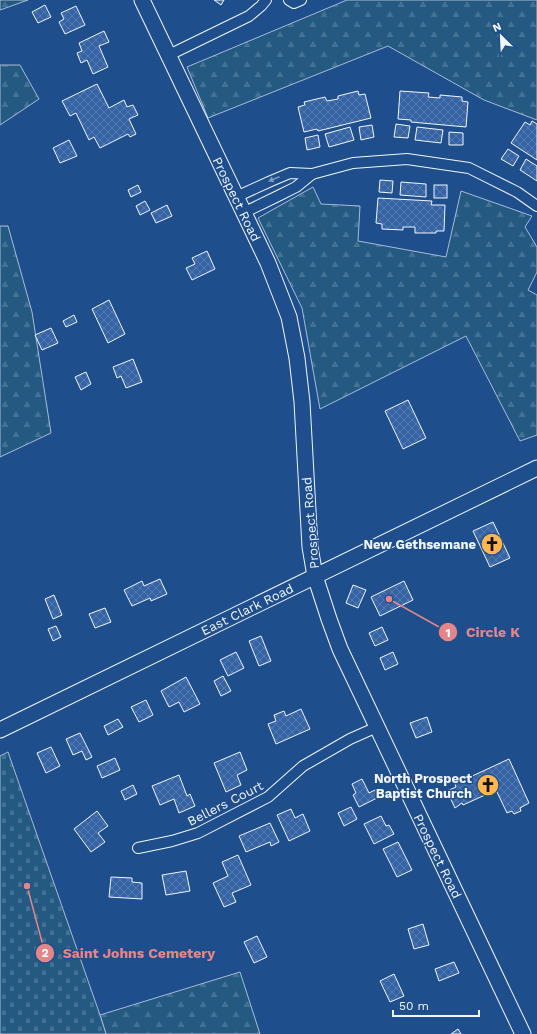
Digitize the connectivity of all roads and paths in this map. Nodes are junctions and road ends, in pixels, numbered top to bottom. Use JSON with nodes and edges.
{"nodes":[{"id":1,"x":142,"y":0,"type":"edge"},
{"id":2,"x":266,"y":0,"type":"edge"},
{"id":3,"x":289,"y":0,"type":"edge"},
{"id":4,"x":301,"y":0,"type":"edge"},
{"id":5,"x":169,"y":55,"type":"junction"},
{"id":6,"x":312,"y":174,"type":"junction"},
{"id":7,"x":236,"y":197,"type":"junction"},
{"id":8,"x":537,"y":206,"type":"edge"},
{"id":9,"x":244,"y":212,"type":"junction"},
{"id":10,"x":537,"y":468,"type":"edge"},
{"id":11,"x":315,"y":576,"type":"junction"},
{"id":12,"x":377,"y":727,"type":"junction"},
{"id":13,"x":0,"y":730,"type":"edge"},
{"id":14,"x":138,"y":848,"type":"dead end"},
{"id":15,"x":523,"y":1034,"type":"edge"}],
"edges":[{"from":1,"to":5,"type":"main road","name":"Prospect Road"},
{"from":2,"to":5,"type":"street"},
{"from":3,"to":4,"type":"street"},
{"from":5,"to":7,"type":"main road","name":"Prospect Road"},
{"from":6,"to":7,"type":"street","one_way":true},
{"from":6,"to":8,"type":"street"},
{"from":6,"to":9,"type":"street"},
{"from":7,"to":9,"type":"main road","name":"Prospect Road"},
{"from":9,"to":11,"type":"main road","name":"Prospect Road"},
{"from":10,"to":11,"type":"main road","name":"East Clark Road"},
{"from":11,"to":12,"type":"main road","name":"Prospect Road"},
{"from":11,"to":13,"type":"main road","name":"East Clark Road"},
{"from":12,"to":14,"type":"street","name":"Bellers Court"},
{"from":12,"to":15,"type":"main road","name":"Prospect Road"}]}
